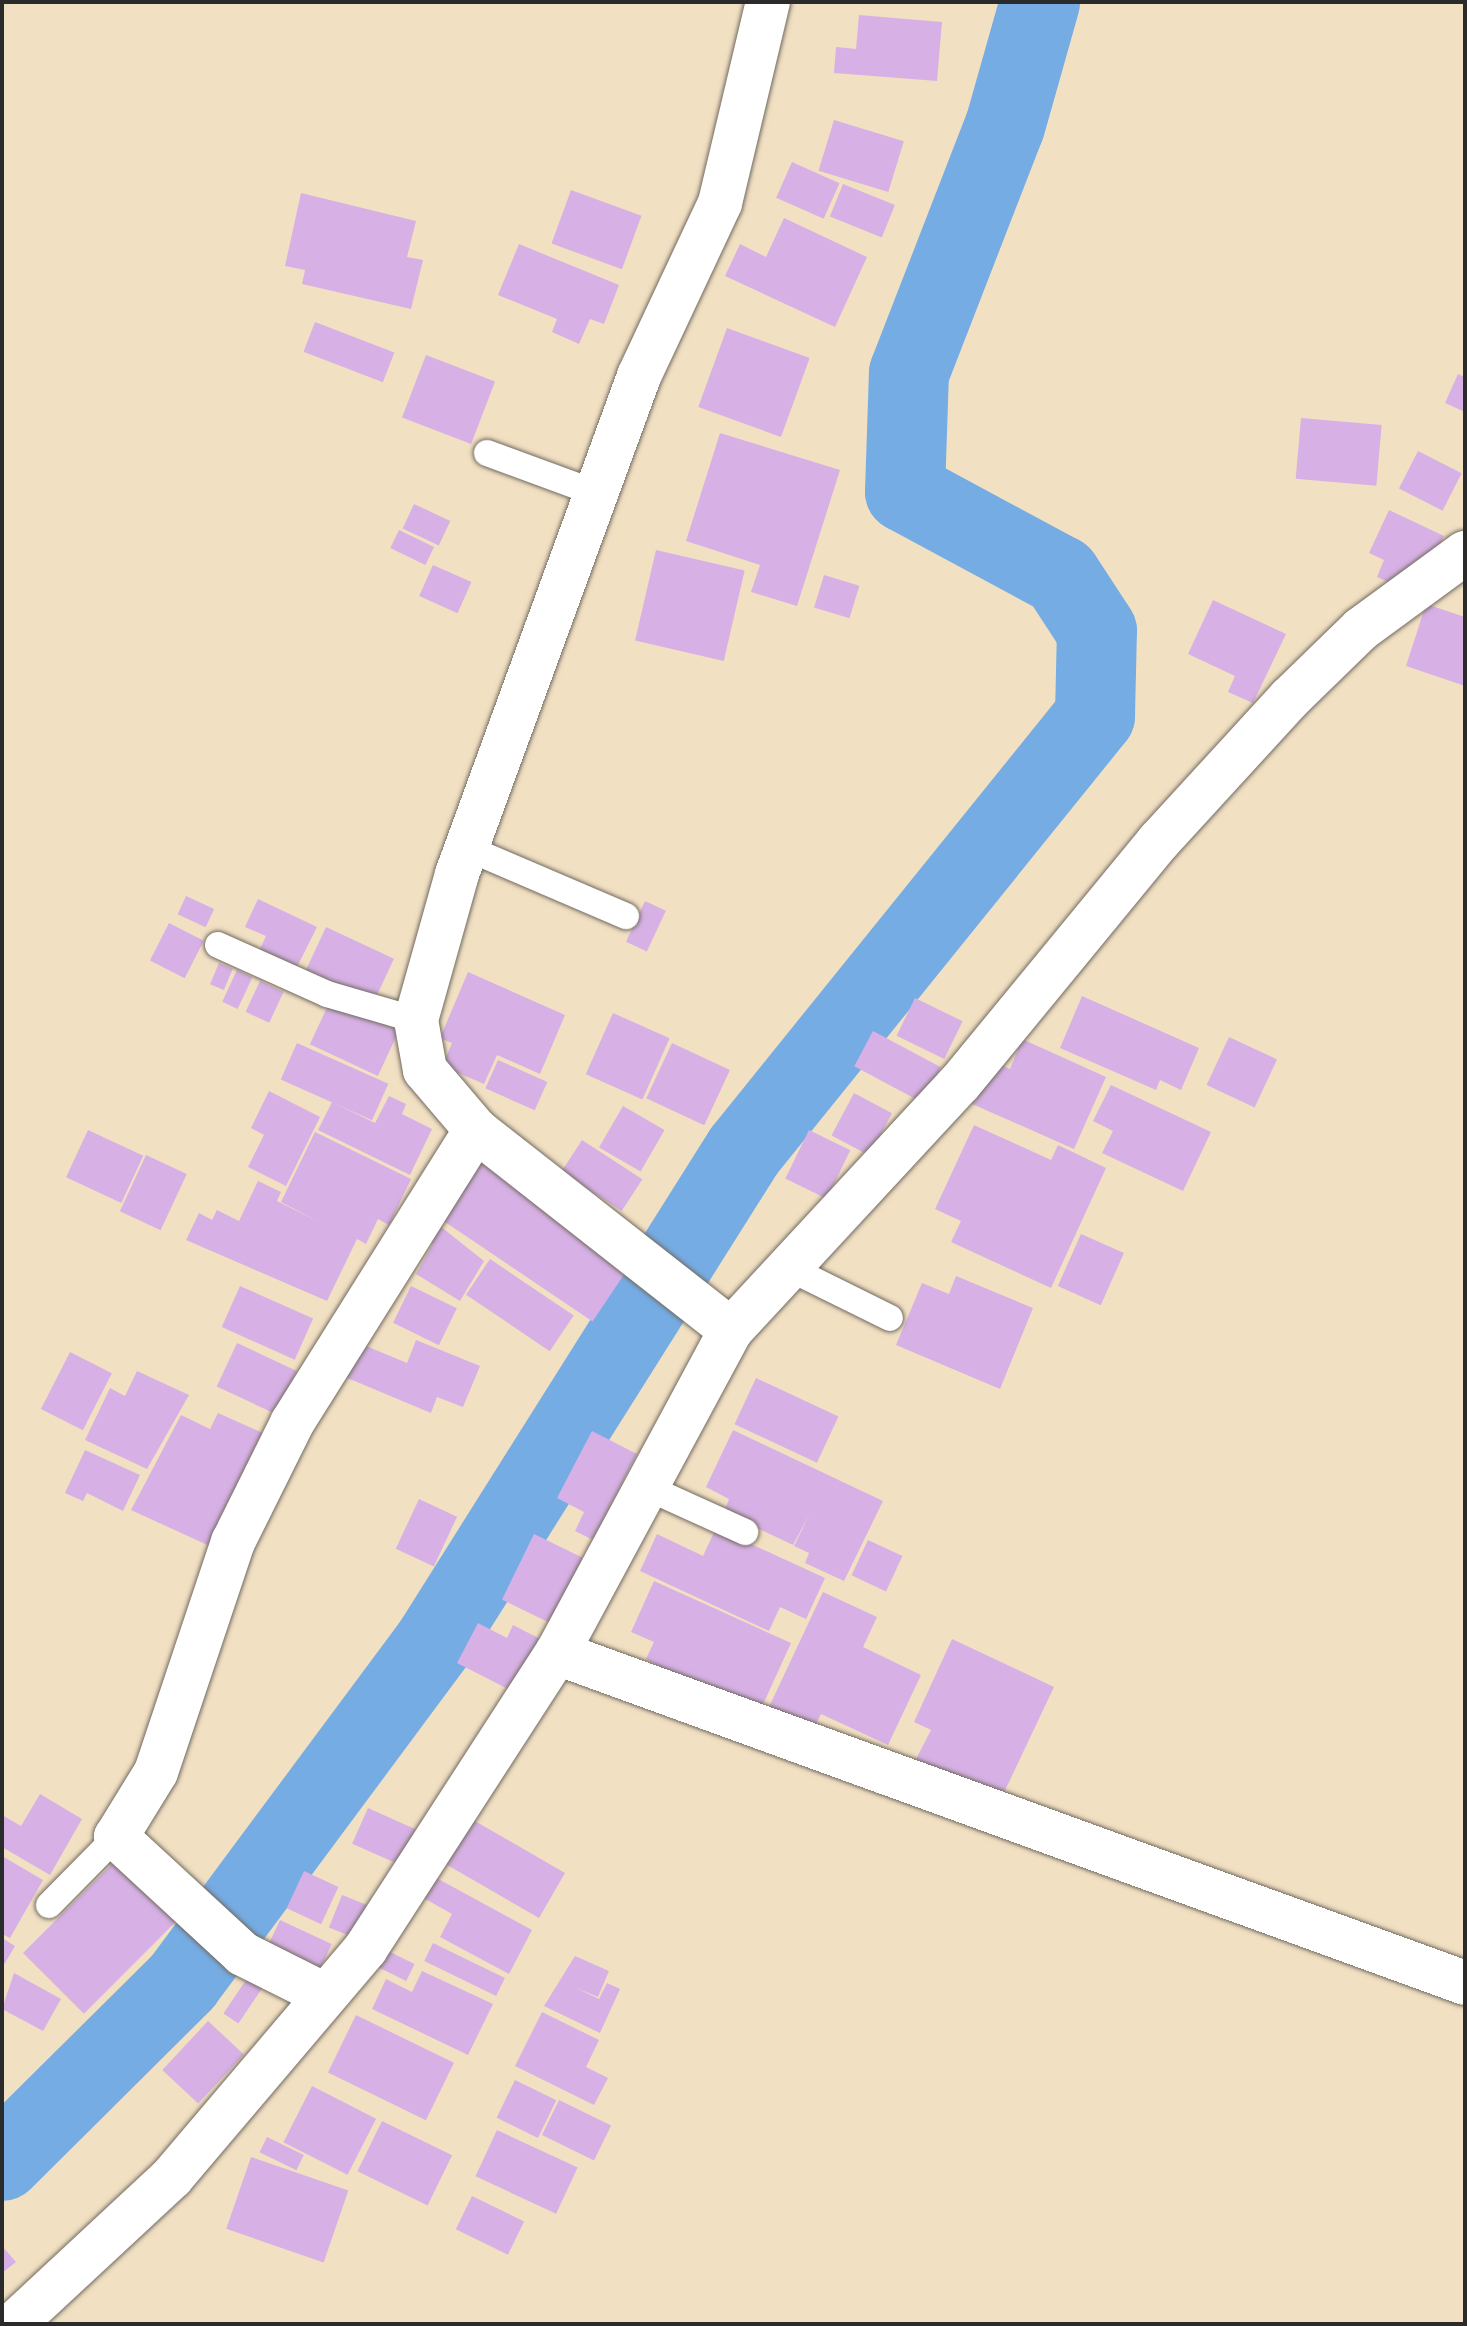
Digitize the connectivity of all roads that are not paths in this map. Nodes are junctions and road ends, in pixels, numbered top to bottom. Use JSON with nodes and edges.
{"nodes":[{"id":1,"x":768,"y":2,"type":"edge"},
{"id":2,"x":487,"y":453,"type":"dead end"},
{"id":3,"x":596,"y":493,"type":"junction"},
{"id":4,"x":1465,"y":553,"type":"edge"},
{"id":5,"x":467,"y":848,"type":"junction"},
{"id":6,"x":626,"y":916,"type":"dead end"},
{"id":7,"x":218,"y":945,"type":"dead end"},
{"id":8,"x":416,"y":1020,"type":"junction"},
{"id":9,"x":476,"y":1130,"type":"junction"},
{"id":10,"x":793,"y":1270,"type":"junction"},
{"id":11,"x":890,"y":1318,"type":"dead end"},
{"id":12,"x":731,"y":1330,"type":"junction"},
{"id":13,"x":646,"y":1487,"type":"junction"},
{"id":14,"x":745,"y":1532,"type":"dead end"},
{"id":15,"x":557,"y":1653,"type":"junction"},
{"id":16,"x":116,"y":1837,"type":"junction"},
{"id":17,"x":49,"y":1905,"type":"dead end"},
{"id":18,"x":1465,"y":1983,"type":"edge"},
{"id":19,"x":325,"y":1995,"type":"junction"},
{"id":20,"x":14,"y":2324,"type":"edge"}],
"edges":[{"from":1,"to":3,"type":"street"},
{"from":2,"to":3,"type":"lane"},
{"from":3,"to":5,"type":"street"},
{"from":4,"to":10,"type":"street"},
{"from":5,"to":6,"type":"lane"},
{"from":5,"to":8,"type":"street"},
{"from":7,"to":8,"type":"lane"},
{"from":8,"to":9,"type":"street"},
{"from":9,"to":12,"type":"street"},
{"from":9,"to":16,"type":"street"},
{"from":10,"to":11,"type":"lane"},
{"from":10,"to":12,"type":"street"},
{"from":12,"to":13,"type":"street"},
{"from":13,"to":14,"type":"lane"},
{"from":13,"to":15,"type":"street"},
{"from":15,"to":18,"type":"street"},
{"from":15,"to":19,"type":"street"},
{"from":16,"to":17,"type":"lane"},
{"from":16,"to":19,"type":"street"},
{"from":19,"to":20,"type":"street"}]}
